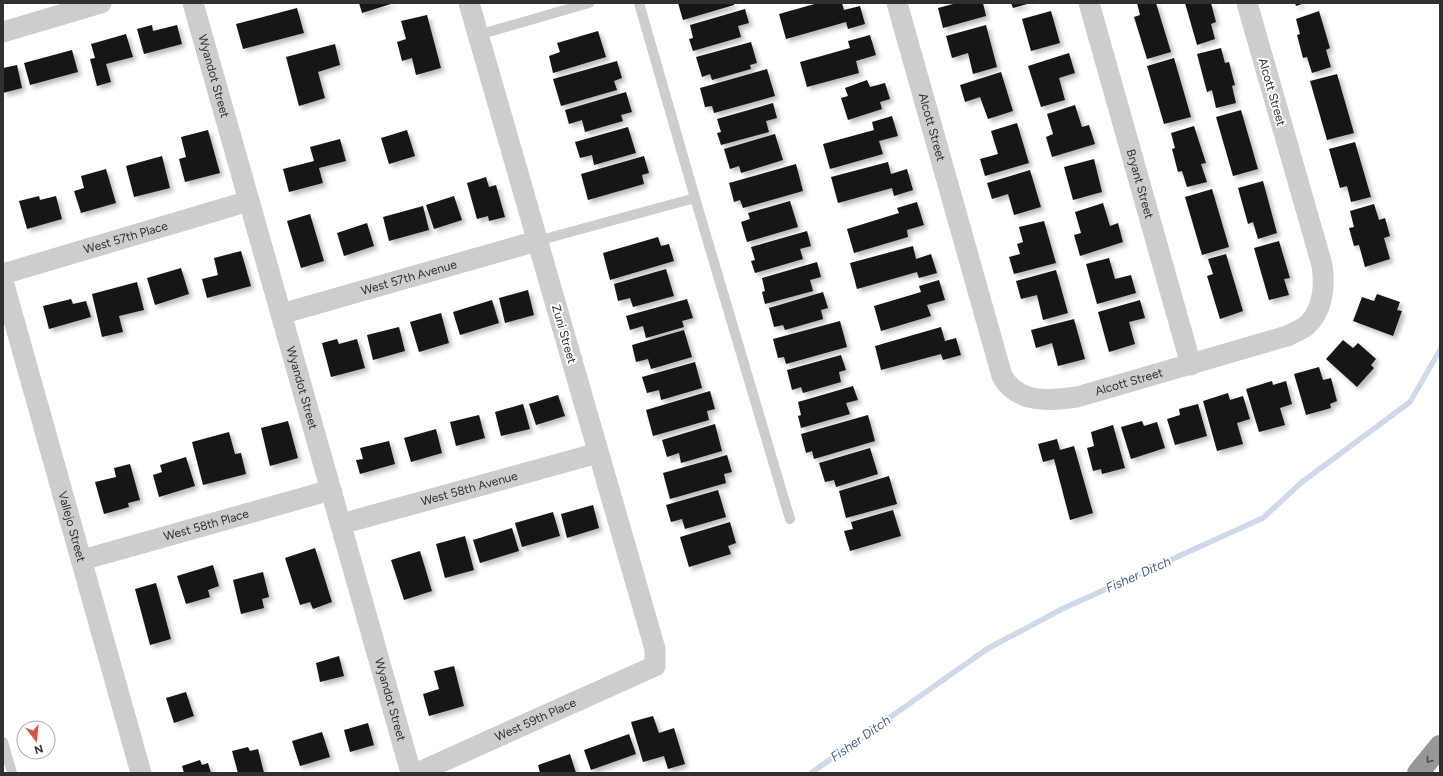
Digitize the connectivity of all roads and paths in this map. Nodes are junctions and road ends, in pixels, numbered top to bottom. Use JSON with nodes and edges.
{"nodes":[{"id":1,"x":101,"y":3,"type":"edge"},
{"id":2,"x":193,"y":3,"type":"edge"},
{"id":3,"x":469,"y":3,"type":"edge"},
{"id":4,"x":589,"y":3,"type":"edge"},
{"id":5,"x":639,"y":3,"type":"edge"},
{"id":6,"x":897,"y":3,"type":"edge"},
{"id":7,"x":1089,"y":3,"type":"edge"},
{"id":8,"x":1247,"y":3,"type":"edge"},
{"id":9,"x":3,"y":32,"type":"edge"},
{"id":10,"x":478,"y":34,"type":"junction"},
{"id":11,"x":696,"y":198,"type":"junction"},
{"id":12,"x":249,"y":201,"type":"junction"},
{"id":13,"x":537,"y":241,"type":"junction"},
{"id":14,"x":3,"y":274,"type":"edge"},
{"id":15,"x":3,"y":280,"type":"edge"},
{"id":16,"x":281,"y":314,"type":"junction"},
{"id":17,"x":1191,"y":365,"type":"junction"},
{"id":18,"x":598,"y":453,"type":"junction"},
{"id":19,"x":331,"y":490,"type":"junction"},
{"id":20,"x":790,"y":519,"type":"dead end"},
{"id":21,"x":341,"y":524,"type":"junction"},
{"id":22,"x":82,"y":560,"type":"junction"},
{"id":23,"x":655,"y":666,"type":"joint"},
{"id":24,"x":3,"y":742,"type":"edge"},
{"id":25,"x":1440,"y":746,"type":"edge"},
{"id":26,"x":12,"y":773,"type":"edge"},
{"id":27,"x":141,"y":773,"type":"edge"},
{"id":28,"x":411,"y":773,"type":"edge"},
{"id":29,"x":416,"y":773,"type":"edge"},
{"id":30,"x":1418,"y":773,"type":"edge"}],
"edges":[{"from":1,"to":9,"type":"street"},
{"from":2,"to":12,"type":"street","name":"Wyandot Street"},
{"from":3,"to":10,"type":"street","name":"Zuni Street"},
{"from":4,"to":10,"type":"lane"},
{"from":5,"to":11,"type":"lane"},
{"from":6,"to":17,"type":"street","name":"Alcott Street"},
{"from":7,"to":17,"type":"street","name":"Bryant Street"},
{"from":8,"to":17,"type":"street","name":"Alcott Street"},
{"from":10,"to":13,"type":"street","name":"Zuni Street"},
{"from":11,"to":13,"type":"lane"},
{"from":11,"to":20,"type":"lane"},
{"from":12,"to":14,"type":"street","name":"West 57th Place"},
{"from":12,"to":16,"type":"street","name":"Wyandot Street"},
{"from":13,"to":16,"type":"street","name":"West 57th Avenue"},
{"from":13,"to":18,"type":"street","name":"Zuni Street"},
{"from":15,"to":22,"type":"street","name":"Vallejo Street"},
{"from":16,"to":19,"type":"street","name":"Wyandot Street"},
{"from":18,"to":21,"type":"street","name":"West 58th Avenue"},
{"from":18,"to":23,"type":"street","name":"Zuni Street"},
{"from":19,"to":21,"type":"street","name":"Wyandot Street"},
{"from":19,"to":22,"type":"street","name":"West 58th Place"},
{"from":21,"to":28,"type":"street","name":"Wyandot Street"},
{"from":22,"to":27,"type":"street","name":"Vallejo Street"},
{"from":23,"to":29,"type":"street","name":"West 59th Place"},
{"from":24,"to":26,"type":"lane"},
{"from":25,"to":30,"type":"highway","one_way":true}]}
